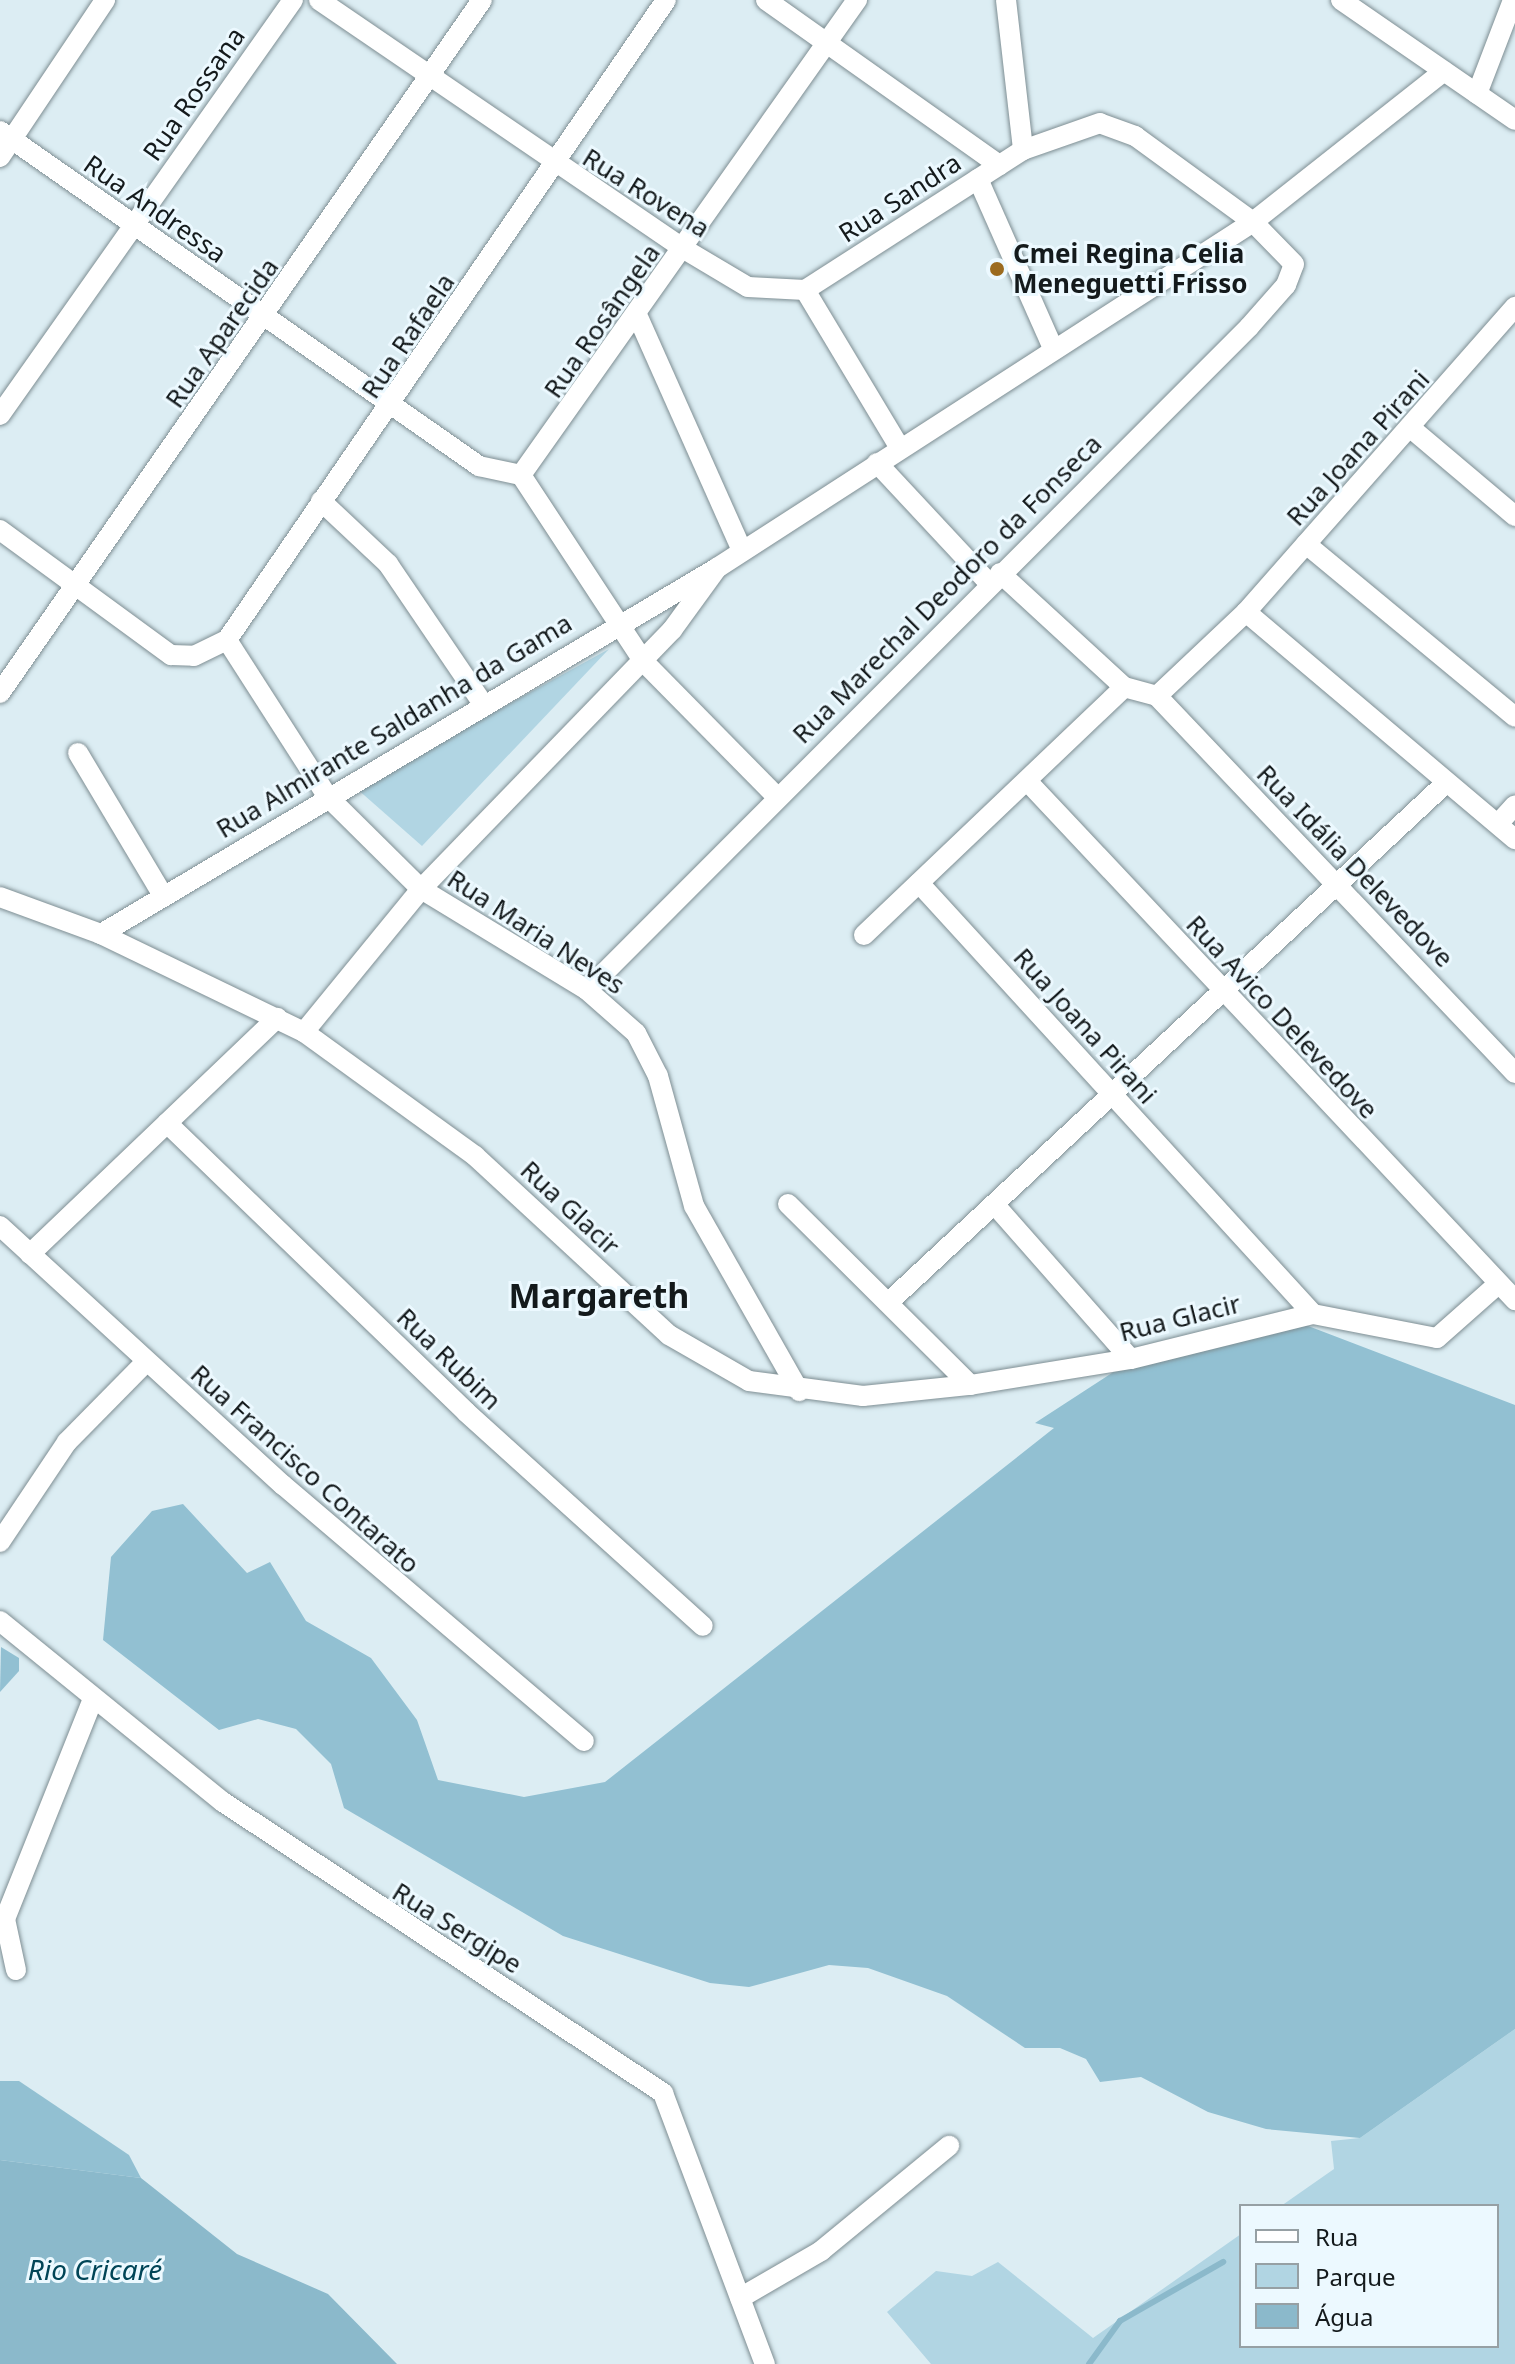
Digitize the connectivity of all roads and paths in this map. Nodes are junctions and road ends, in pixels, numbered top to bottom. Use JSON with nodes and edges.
{"nodes":[{"id":1,"x":105,"y":0,"type":"edge"},
{"id":2,"x":293,"y":0,"type":"edge"},
{"id":3,"x":319,"y":0,"type":"edge"},
{"id":4,"x":482,"y":0,"type":"edge"},
{"id":5,"x":666,"y":0,"type":"edge"},
{"id":6,"x":766,"y":0,"type":"edge"},
{"id":7,"x":857,"y":0,"type":"edge"},
{"id":8,"x":1006,"y":0,"type":"edge"},
{"id":9,"x":1341,"y":0,"type":"edge"},
{"id":10,"x":1513,"y":0,"type":"edge"},
{"id":11,"x":1372,"y":10,"type":"edge"},
{"id":12,"x":826,"y":43,"type":"junction"},
{"id":13,"x":1444,"y":71,"type":"junction"},
{"id":14,"x":430,"y":78,"type":"junction"},
{"id":15,"x":1477,"y":94,"type":"junction"},
{"id":16,"x":1515,"y":120,"type":"edge"},
{"id":17,"x":4,"y":143,"type":"edge"},
{"id":18,"x":1023,"y":150,"type":"junction"},
{"id":19,"x":553,"y":165,"type":"junction"},
{"id":20,"x":999,"y":165,"type":"junction"},
{"id":21,"x":978,"y":179,"type":"junction"},
{"id":22,"x":1253,"y":222,"type":"junction"},
{"id":23,"x":132,"y":227,"type":"junction"},
{"id":24,"x":684,"y":249,"type":"junction"},
{"id":25,"x":805,"y":290,"type":"junction"},
{"id":26,"x":1514,"y":311,"type":"edge"},
{"id":27,"x":266,"y":317,"type":"junction"},
{"id":28,"x":638,"y":317,"type":"junction"},
{"id":29,"x":1053,"y":348,"type":"junction"},
{"id":30,"x":393,"y":405,"type":"junction"},
{"id":31,"x":0,"y":415,"type":"edge"},
{"id":32,"x":1412,"y":429,"type":"junction"},
{"id":33,"x":900,"y":448,"type":"junction"},
{"id":34,"x":877,"y":463,"type":"junction"},
{"id":35,"x":521,"y":475,"type":"junction"},
{"id":36,"x":321,"y":501,"type":"junction"},
{"id":37,"x":1515,"y":516,"type":"edge"},
{"id":38,"x":0,"y":530,"type":"edge"},
{"id":39,"x":1306,"y":544,"type":"junction"},
{"id":40,"x":742,"y":551,"type":"junction"},
{"id":41,"x":717,"y":568,"type":"junction"},
{"id":42,"x":995,"y":578,"type":"junction"},
{"id":43,"x":76,"y":583,"type":"junction"},
{"id":44,"x":1246,"y":612,"type":"junction"},
{"id":45,"x":616,"y":624,"type":"junction"},
{"id":46,"x":227,"y":640,"type":"junction"},
{"id":47,"x":643,"y":661,"type":"junction"},
{"id":48,"x":1124,"y":687,"type":"junction"},
{"id":49,"x":0,"y":693,"type":"edge"},
{"id":50,"x":1157,"y":696,"type":"junction"},
{"id":51,"x":483,"y":704,"type":"junction"},
{"id":52,"x":1515,"y":717,"type":"edge"},
{"id":53,"x":78,"y":753,"type":"dead end"},
{"id":54,"x":1447,"y":782,"type":"junction"},
{"id":55,"x":1029,"y":783,"type":"junction"},
{"id":56,"x":327,"y":796,"type":"junction"},
{"id":57,"x":776,"y":796,"type":"junction"},
{"id":58,"x":1515,"y":805,"type":"edge"},
{"id":59,"x":1498,"y":824,"type":"junction"},
{"id":60,"x":1515,"y":839,"type":"edge"},
{"id":61,"x":919,"y":883,"type":"junction"},
{"id":62,"x":1335,"y":883,"type":"junction"},
{"id":63,"x":421,"y":889,"type":"junction"},
{"id":64,"x":162,"y":894,"type":"junction"},
{"id":65,"x":0,"y":897,"type":"edge"},
{"id":66,"x":101,"y":934,"type":"junction"},
{"id":67,"x":864,"y":935,"type":"dead end"},
{"id":68,"x":587,"y":990,"type":"junction"},
{"id":69,"x":1221,"y":990,"type":"junction"},
{"id":70,"x":277,"y":1018,"type":"junction"},
{"id":71,"x":304,"y":1032,"type":"junction"},
{"id":72,"x":1515,"y":1073,"type":"edge"},
{"id":73,"x":1112,"y":1094,"type":"junction"},
{"id":74,"x":167,"y":1123,"type":"junction"},
{"id":75,"x":788,"y":1204,"type":"dead end"},
{"id":76,"x":995,"y":1205,"type":"junction"},
{"id":77,"x":0,"y":1226,"type":"edge"},
{"id":78,"x":30,"y":1254,"type":"junction"},
{"id":79,"x":1497,"y":1285,"type":"junction"},
{"id":80,"x":1515,"y":1300,"type":"edge"},
{"id":81,"x":890,"y":1301,"type":"junction"},
{"id":82,"x":1313,"y":1314,"type":"junction"},
{"id":83,"x":1131,"y":1359,"type":"junction"},
{"id":84,"x":146,"y":1362,"type":"junction"},
{"id":85,"x":970,"y":1385,"type":"junction"},
{"id":86,"x":799,"y":1391,"type":"junction"},
{"id":87,"x":0,"y":1542,"type":"edge"},
{"id":88,"x":0,"y":1621,"type":"edge"},
{"id":89,"x":703,"y":1626,"type":"dead end"},
{"id":90,"x":92,"y":1701,"type":"junction"},
{"id":91,"x":584,"y":1741,"type":"dead end"},
{"id":92,"x":16,"y":1970,"type":"dead end"},
{"id":93,"x":949,"y":2146,"type":"dead end"},
{"id":94,"x":740,"y":2298,"type":"junction"},
{"id":95,"x":765,"y":2364,"type":"edge"}],
"edges":[{"from":1,"to":17,"type":"street"},
{"from":2,"to":23,"type":"street","name":"Rua Rossana"},
{"from":3,"to":14,"type":"street","name":"Rua Rovena"},
{"from":4,"to":14,"type":"street","name":"Rua Aparecida"},
{"from":5,"to":19,"type":"street","name":"Rua Rafaela"},
{"from":6,"to":12,"type":"street"},
{"from":7,"to":12,"type":"street","name":"Rua Rosângela"},
{"from":8,"to":18,"type":"street"},
{"from":9,"to":11,"type":"street"},
{"from":10,"to":15,"type":"street"},
{"from":11,"to":13,"type":"street"},
{"from":12,"to":20,"type":"street"},
{"from":12,"to":24,"type":"street","name":"Rua Rosângela"},
{"from":13,"to":15,"type":"street"},
{"from":13,"to":22,"type":"street","name":"Rua Almirante Saldanha da Gama"},
{"from":14,"to":19,"type":"street","name":"Rua Rovena"},
{"from":14,"to":27,"type":"street","name":"Rua Aparecida"},
{"from":15,"to":16,"type":"street"},
{"from":17,"to":23,"type":"street","name":"Rua Andressa"},
{"from":18,"to":20,"type":"street","name":"Rua Sandra"},
{"from":18,"to":22,"type":"street","name":"Rua Sandra"},
{"from":19,"to":24,"type":"street","name":"Rua Rovena"},
{"from":19,"to":30,"type":"street","name":"Rua Rafaela"},
{"from":20,"to":21,"type":"street","name":"Rua Sandra"},
{"from":21,"to":25,"type":"street","name":"Rua Sandra"},
{"from":21,"to":29,"type":"street"},
{"from":22,"to":29,"type":"street","name":"Rua Almirante Saldanha da Gama"},
{"from":22,"to":42,"type":"street","name":"Rua Marechal Deodoro da Fonseca"},
{"from":23,"to":27,"type":"street","name":"Rua Andressa"},
{"from":23,"to":31,"type":"street","name":"Rua Rossana"},
{"from":24,"to":25,"type":"street","name":"Rua Rovena"},
{"from":24,"to":28,"type":"street","name":"Rua Rosângela"},
{"from":25,"to":33,"type":"street"},
{"from":26,"to":32,"type":"street","name":"Rua Joana Pirani"},
{"from":27,"to":30,"type":"street","name":"Rua Andressa"},
{"from":27,"to":43,"type":"street","name":"Rua Aparecida"},
{"from":28,"to":35,"type":"street","name":"Rua Rosângela"},
{"from":28,"to":40,"type":"street"},
{"from":29,"to":33,"type":"street","name":"Rua Almirante Saldanha da Gama"},
{"from":30,"to":35,"type":"street","name":"Rua Andressa"},
{"from":30,"to":36,"type":"street","name":"Rua Rafaela"},
{"from":32,"to":37,"type":"street"},
{"from":32,"to":39,"type":"street","name":"Rua Joana Pirani"},
{"from":33,"to":34,"type":"street","name":"Rua Almirante Saldanha da Gama"},
{"from":34,"to":40,"type":"street","name":"Rua Almirante Saldanha da Gama"},
{"from":34,"to":42,"type":"street"},
{"from":35,"to":45,"type":"street"},
{"from":36,"to":46,"type":"street","name":"Rua Rafaela"},
{"from":36,"to":51,"type":"street"},
{"from":38,"to":43,"type":"street"},
{"from":39,"to":44,"type":"street","name":"Rua Joana Pirani"},
{"from":39,"to":52,"type":"street"},
{"from":40,"to":41,"type":"street","name":"Rua Almirante Saldanha da Gama"},
{"from":41,"to":45,"type":"street","name":"Rua Almirante Saldanha da Gama"},
{"from":41,"to":47,"type":"street","name":"Rua Almirante Saldanha da Gama"},
{"from":42,"to":48,"type":"street"},
{"from":42,"to":57,"type":"street","name":"Rua Marechal Deodoro da Fonseca"},
{"from":43,"to":46,"type":"street"},
{"from":43,"to":49,"type":"street","name":"Rua Aparecida"},
{"from":44,"to":50,"type":"street","name":"Rua Joana Pirani"},
{"from":44,"to":54,"type":"street"},
{"from":45,"to":47,"type":"street"},
{"from":45,"to":51,"type":"street","name":"Rua Almirante Saldanha da Gama"},
{"from":46,"to":56,"type":"street","name":"Rua Maria Neves"},
{"from":47,"to":57,"type":"street"},
{"from":47,"to":63,"type":"street","name":"Rua Almirante Saldanha da Gama"},
{"from":48,"to":50,"type":"street"},
{"from":48,"to":55,"type":"street"},
{"from":50,"to":62,"type":"street","name":"Rua Idália Delevedove"},
{"from":51,"to":56,"type":"street","name":"Rua Almirante Saldanha da Gama"},
{"from":53,"to":64,"type":"street"},
{"from":54,"to":59,"type":"street"},
{"from":54,"to":62,"type":"street"},
{"from":55,"to":61,"type":"street"},
{"from":55,"to":69,"type":"street","name":"Rua Avico Delevedove"},
{"from":56,"to":63,"type":"street","name":"Rua Maria Neves"},
{"from":56,"to":64,"type":"street","name":"Rua Almirante Saldanha da Gama"},
{"from":57,"to":68,"type":"street","name":"Rua Marechal Deodoro da Fonseca"},
{"from":58,"to":59,"type":"street"},
{"from":59,"to":60,"type":"street"},
{"from":61,"to":67,"type":"street"},
{"from":61,"to":73,"type":"street","name":"Rua Joana Pirani"},
{"from":62,"to":69,"type":"street"},
{"from":62,"to":72,"type":"street","name":"Rua Idália Delevedove"},
{"from":63,"to":68,"type":"street","name":"Rua Maria Neves"},
{"from":63,"to":71,"type":"street","name":"Rua Almirante Saldanha da Gama"},
{"from":64,"to":66,"type":"street","name":"Rua Almirante Saldanha da Gama"},
{"from":65,"to":66,"type":"street","name":"Rua Glacir"},
{"from":66,"to":70,"type":"street","name":"Rua Glacir"},
{"from":68,"to":86,"type":"street","name":"Rua Maria Neves"},
{"from":69,"to":73,"type":"street"},
{"from":69,"to":79,"type":"street","name":"Rua Avico Delevedove"},
{"from":70,"to":71,"type":"street","name":"Rua Glacir"},
{"from":70,"to":74,"type":"street"},
{"from":71,"to":86,"type":"street","name":"Rua Glacir"},
{"from":73,"to":76,"type":"street"},
{"from":73,"to":82,"type":"street","name":"Rua Joana Pirani"},
{"from":74,"to":78,"type":"street"},
{"from":74,"to":89,"type":"street","name":"Rua Rubim"},
{"from":75,"to":81,"type":"street"},
{"from":76,"to":81,"type":"street"},
{"from":76,"to":83,"type":"street"},
{"from":77,"to":78,"type":"street","name":"Rua Francisco Contarato"},
{"from":78,"to":84,"type":"street","name":"Rua Francisco Contarato"},
{"from":79,"to":80,"type":"street","name":"Rua Avico Delevedove"},
{"from":79,"to":82,"type":"street","name":"Rua Glacir"},
{"from":81,"to":85,"type":"street"},
{"from":82,"to":83,"type":"street","name":"Rua Glacir"},
{"from":83,"to":85,"type":"street","name":"Rua Glacir"},
{"from":84,"to":87,"type":"street"},
{"from":84,"to":91,"type":"street","name":"Rua Francisco Contarato"},
{"from":85,"to":86,"type":"street","name":"Rua Glacir"},
{"from":88,"to":90,"type":"street","name":"Rua Sergipe"},
{"from":90,"to":92,"type":"street"},
{"from":90,"to":94,"type":"street","name":"Rua Sergipe"},
{"from":93,"to":94,"type":"street"},
{"from":94,"to":95,"type":"street","name":"Rua Sergipe"}]}
